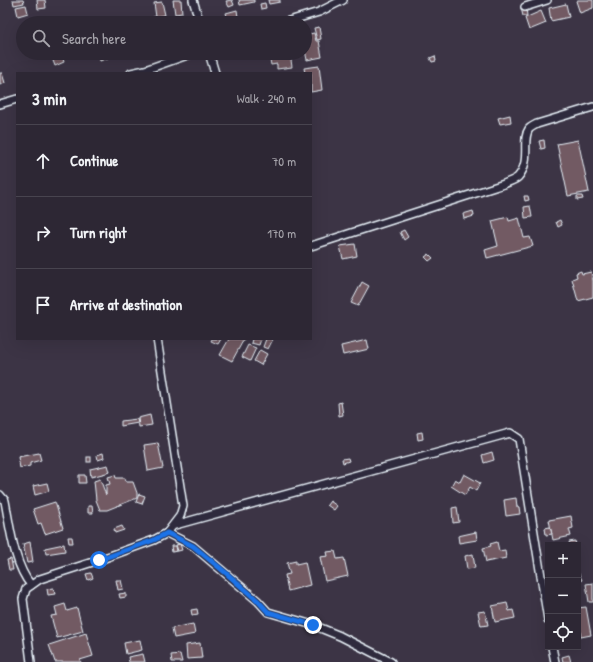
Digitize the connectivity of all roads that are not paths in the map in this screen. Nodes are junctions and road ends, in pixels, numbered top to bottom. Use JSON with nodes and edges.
{"nodes":[{"id":1,"x":193,"y":0,"type":"edge"},
{"id":2,"x":343,"y":0,"type":"edge"},
{"id":3,"x":547,"y":0,"type":"edge"},
{"id":4,"x":525,"y":6,"type":"dead end"},
{"id":5,"x":198,"y":16,"type":"edge"},
{"id":6,"x":306,"y":16,"type":"edge"},
{"id":7,"x":173,"y":60,"type":"edge"},
{"id":8,"x":211,"y":60,"type":"edge"},
{"id":9,"x":136,"y":72,"type":"edge"},
{"id":10,"x":215,"y":72,"type":"edge"},
{"id":11,"x":16,"y":99,"type":"edge"},
{"id":12,"x":0,"y":104,"type":"edge"},
{"id":13,"x":593,"y":107,"type":"edge"},
{"id":14,"x":312,"y":246,"type":"edge"},
{"id":15,"x":157,"y":340,"type":"edge"},
{"id":16,"x":0,"y":495,"type":"edge"},
{"id":17,"x":174,"y":524,"type":"junction"},
{"id":18,"x":167,"y":533,"type":"junction"},
{"id":19,"x":32,"y":585,"type":"junction"},
{"id":20,"x":547,"y":614,"type":"edge"},
{"id":21,"x":553,"y":650,"type":"edge"},
{"id":22,"x":31,"y":662,"type":"edge"},
{"id":23,"x":391,"y":662,"type":"edge"},
{"id":24,"x":555,"y":662,"type":"edge"}],
"edges":[{"from":1,"to":5,"type":"street"},
{"from":2,"to":6,"type":"street"},
{"from":3,"to":4,"type":"street"},
{"from":7,"to":9,"type":"street"},
{"from":8,"to":10,"type":"street"},
{"from":11,"to":12,"type":"street"},
{"from":13,"to":14,"type":"street"},
{"from":15,"to":17,"type":"street"},
{"from":16,"to":19,"type":"street"},
{"from":17,"to":18,"type":"street"},
{"from":17,"to":20,"type":"street"},
{"from":18,"to":19,"type":"street"},
{"from":18,"to":23,"type":"street"},
{"from":19,"to":22,"type":"street"},
{"from":21,"to":24,"type":"street"}]}
